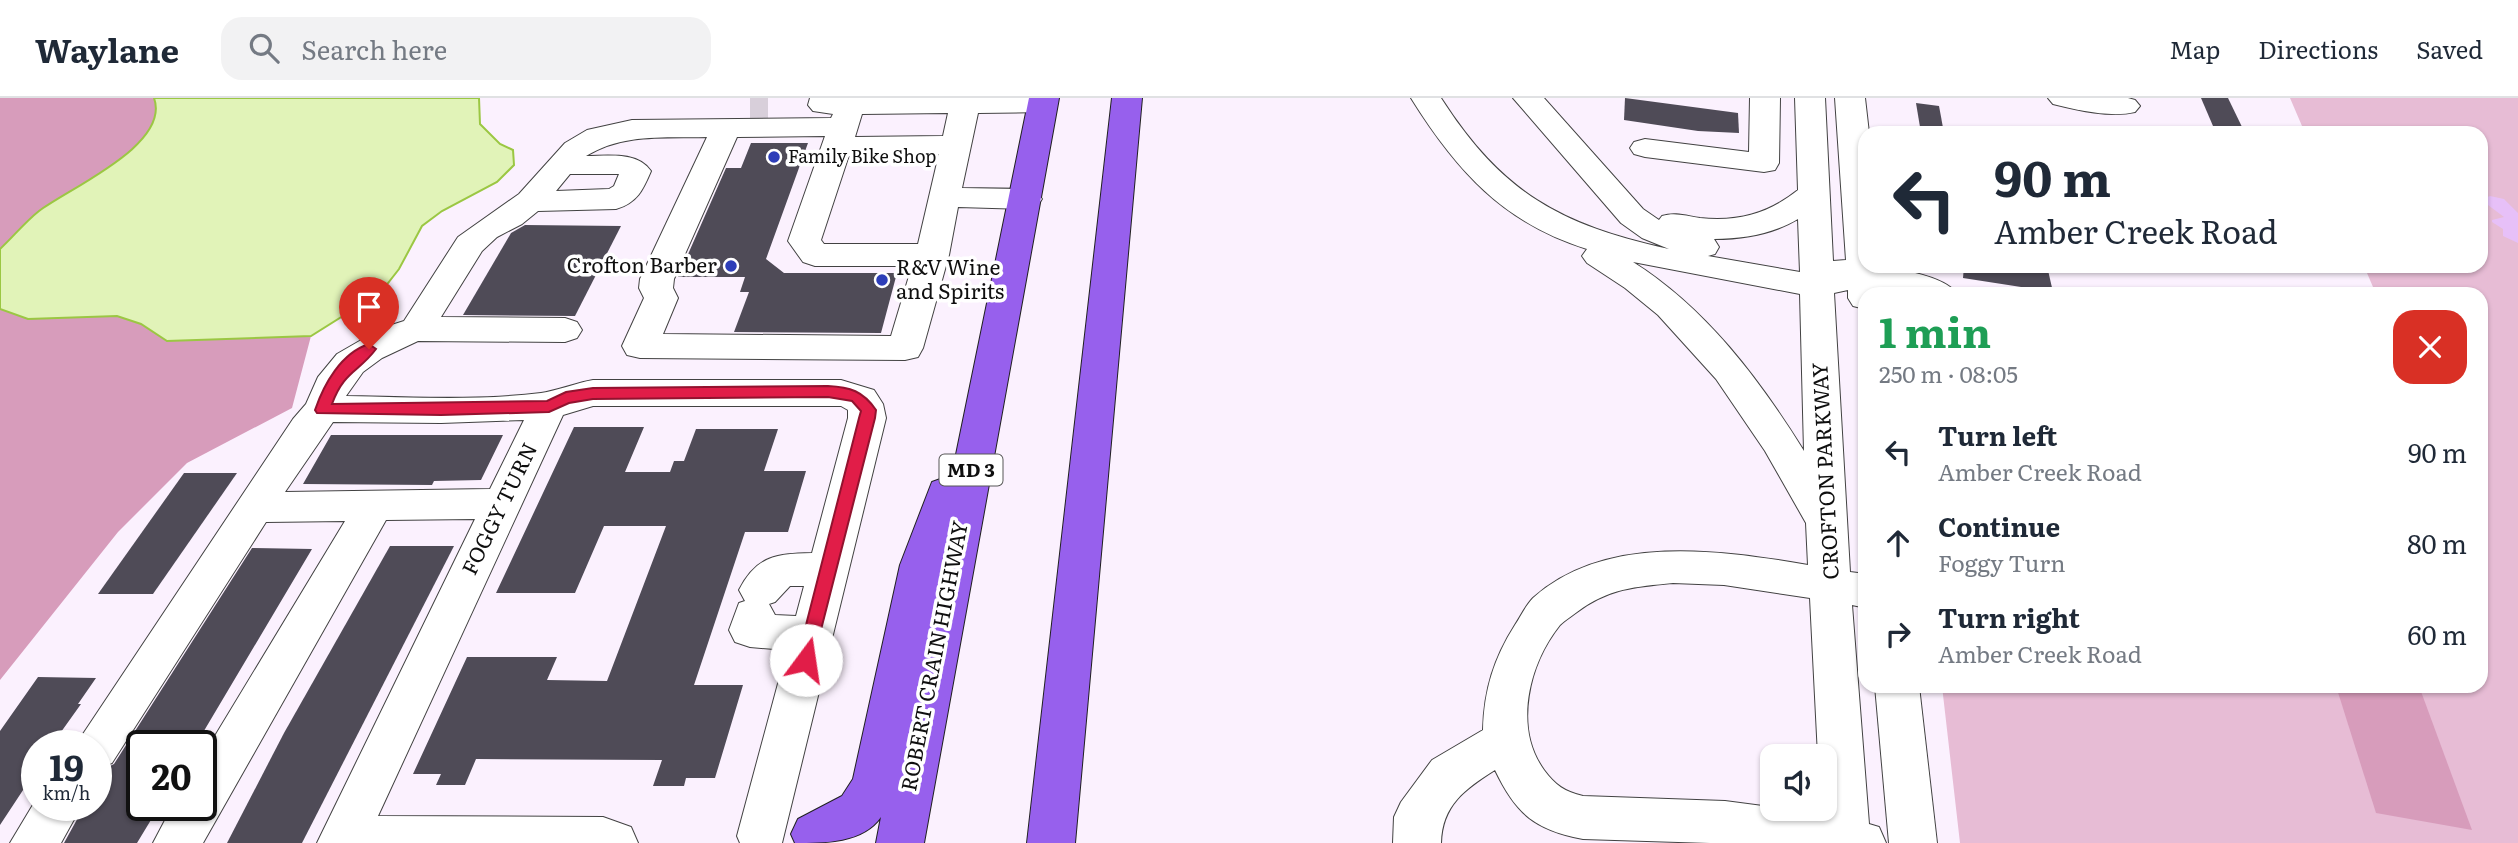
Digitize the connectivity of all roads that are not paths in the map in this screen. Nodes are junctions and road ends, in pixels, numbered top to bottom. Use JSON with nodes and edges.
{"nodes":[{"id":1,"x":627,"y":98,"type":"edge"},
{"id":2,"x":1127,"y":98,"type":"edge"},
{"id":3,"x":1426,"y":98,"type":"edge"},
{"id":4,"x":1528,"y":98,"type":"edge"},
{"id":5,"x":1765,"y":98,"type":"edge"},
{"id":6,"x":1810,"y":98,"type":"edge"},
{"id":7,"x":1850,"y":98,"type":"edge"},
{"id":8,"x":2063,"y":98,"type":"edge"},
{"id":9,"x":1044,"y":100,"type":"edge"},
{"id":10,"x":966,"y":101,"type":"edge"},
{"id":11,"x":666,"y":103,"type":"dead end"},
{"id":12,"x":759,"y":112,"type":"junction"},
{"id":13,"x":2127,"y":112,"type":"edge"},
{"id":14,"x":838,"y":119,"type":"edge"},
{"id":15,"x":610,"y":132,"type":"junction"},
{"id":16,"x":955,"y":145,"type":"junction"},
{"id":17,"x":1645,"y":148,"type":"dead end"},
{"id":18,"x":562,"y":165,"type":"junction"},
{"id":19,"x":1602,"y":181,"type":"junction"},
{"id":20,"x":1814,"y":193,"type":"junction"},
{"id":21,"x":943,"y":197,"type":"junction"},
{"id":22,"x":1026,"y":199,"type":"junction"},
{"id":23,"x":1858,"y":199,"type":"edge"},
{"id":24,"x":530,"y":201,"type":"junction"},
{"id":25,"x":1544,"y":222,"type":"junction"},
{"id":26,"x":932,"y":255,"type":"junction"},
{"id":27,"x":1816,"y":274,"type":"junction"},
{"id":28,"x":1862,"y":287,"type":"edge"},
{"id":29,"x":1869,"y":287,"type":"edge"},
{"id":30,"x":1920,"y":287,"type":"edge"},
{"id":31,"x":565,"y":330,"type":"dead end"},
{"id":32,"x":405,"y":333,"type":"junction"},
{"id":33,"x":992,"y":365,"type":"junction"},
{"id":34,"x":549,"y":406,"type":"junction"},
{"id":35,"x":323,"y":410,"type":"junction"},
{"id":36,"x":502,"y":503,"type":"junction"},
{"id":37,"x":374,"y":506,"type":"junction"},
{"id":38,"x":256,"y":507,"type":"junction"},
{"id":39,"x":1826,"y":522,"type":"junction"},
{"id":40,"x":829,"y":569,"type":"junction"},
{"id":41,"x":1848,"y":588,"type":"edge"},
{"id":42,"x":812,"y":635,"type":"junction"},
{"id":43,"x":1898,"y":693,"type":"edge"},
{"id":44,"x":109,"y":730,"type":"edge"},
{"id":45,"x":1506,"y":739,"type":"junction"},
{"id":46,"x":217,"y":774,"type":"edge"},
{"id":47,"x":48,"y":821,"type":"edge"},
{"id":48,"x":190,"y":821,"type":"edge"},
{"id":49,"x":825,"y":839,"type":"edge"},
{"id":50,"x":342,"y":840,"type":"edge"},
{"id":51,"x":755,"y":840,"type":"edge"},
{"id":52,"x":1852,"y":842,"type":"edge"},
{"id":53,"x":34,"y":843,"type":"edge"},
{"id":54,"x":177,"y":843,"type":"edge"},
{"id":55,"x":614,"y":843,"type":"edge"},
{"id":56,"x":900,"y":843,"type":"edge"},
{"id":57,"x":1051,"y":843,"type":"edge"},
{"id":58,"x":1418,"y":843,"type":"edge"},
{"id":59,"x":1913,"y":843,"type":"edge"}],
"edges":[{"from":1,"to":15,"type":"street"},
{"from":2,"to":57,"type":"highway"},
{"from":3,"to":25,"type":"street"},
{"from":4,"to":19,"type":"street"},
{"from":5,"to":17,"type":"street"},
{"from":6,"to":20,"type":"street","name":"CROFTON PARKWAY"},
{"from":7,"to":23,"type":"street"},
{"from":8,"to":13,"type":"street"},
{"from":9,"to":10,"type":"street"},
{"from":9,"to":22,"type":"highway","name":"ROBERT CRAIN HIGHWAY","number":"MD 3"},
{"from":10,"to":14,"type":"street"},
{"from":10,"to":16,"type":"street"},
{"from":11,"to":12,"type":"street"},
{"from":12,"to":14,"type":"street"},
{"from":12,"to":15,"type":"street"},
{"from":12,"to":26,"type":"street"},
{"from":14,"to":16,"type":"street"},
{"from":14,"to":26,"type":"street"},
{"from":15,"to":18,"type":"street"},
{"from":16,"to":21,"type":"street"},
{"from":18,"to":24,"type":"street"},
{"from":18,"to":24,"type":"street"},
{"from":19,"to":20,"type":"street"},
{"from":19,"to":27,"type":"street"},
{"from":20,"to":27,"type":"street","name":"CROFTON PARKWAY"},
{"from":21,"to":22,"type":"street"},
{"from":21,"to":26,"type":"street"},
{"from":22,"to":33,"type":"highway","name":"ROBERT CRAIN HIGHWAY","number":"MD 3"},
{"from":24,"to":32,"type":"street"},
{"from":25,"to":27,"type":"street"},
{"from":25,"to":39,"type":"street"},
{"from":27,"to":28,"type":"street"},
{"from":27,"to":39,"type":"street","name":"CROFTON PARKWAY"},
{"from":29,"to":30,"type":"street"},
{"from":31,"to":32,"type":"street"},
{"from":32,"to":35,"type":"street"},
{"from":33,"to":49,"type":"highway"},
{"from":33,"to":56,"type":"highway","name":"ROBERT CRAIN HIGHWAY","number":"MD 3"},
{"from":34,"to":35,"type":"street","name":"FOGGY TURN"},
{"from":34,"to":36,"type":"street","name":"FOGGY TURN"},
{"from":34,"to":40,"type":"street"},
{"from":35,"to":38,"type":"street"},
{"from":36,"to":37,"type":"street"},
{"from":36,"to":50,"type":"street","name":"FOGGY TURN"},
{"from":37,"to":38,"type":"street"},
{"from":37,"to":46,"type":"street"},
{"from":38,"to":44,"type":"street"},
{"from":39,"to":41,"type":"street","name":"CROFTON PARKWAY"},
{"from":40,"to":42,"type":"street"},
{"from":40,"to":42,"type":"street"},
{"from":41,"to":45,"type":"street"},
{"from":41,"to":52,"type":"street","name":"CROFTON PARKWAY"},
{"from":42,"to":51,"type":"street"},
{"from":43,"to":59,"type":"street"},
{"from":45,"to":52,"type":"street"},
{"from":45,"to":58,"type":"street"},
{"from":47,"to":53,"type":"street"},
{"from":48,"to":54,"type":"street"},
{"from":49,"to":51,"type":"street"},
{"from":50,"to":55,"type":"street"}]}
